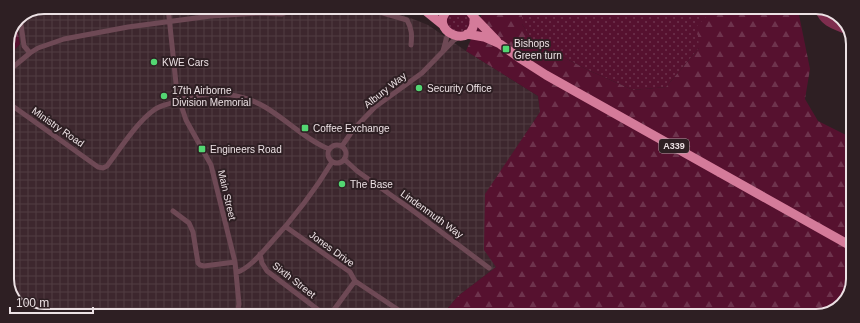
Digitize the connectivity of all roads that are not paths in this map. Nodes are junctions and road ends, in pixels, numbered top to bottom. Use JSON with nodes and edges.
{"nodes":[{"id":1,"x":169,"y":14,"type":"edge"},
{"id":2,"x":227,"y":14,"type":"edge"},
{"id":3,"x":389,"y":14,"type":"edge"},
{"id":4,"x":429,"y":14,"type":"edge"},
{"id":5,"x":445,"y":14,"type":"edge"},
{"id":6,"x":471,"y":14,"type":"edge"},
{"id":7,"x":474,"y":14,"type":"edge"},
{"id":8,"x":170,"y":22,"type":"junction"},
{"id":9,"x":21,"y":25,"type":"edge"},
{"id":10,"x":446,"y":29,"type":"junction"},
{"id":11,"x":463,"y":35,"type":"junction"},
{"id":12,"x":500,"y":44,"type":"junction"},
{"id":13,"x":411,"y":45,"type":"dead end"},
{"id":14,"x":442,"y":52,"type":"junction"},
{"id":15,"x":30,"y":53,"type":"junction"},
{"id":16,"x":14,"y":66,"type":"edge"},
{"id":17,"x":178,"y":99,"type":"junction"},
{"id":18,"x":14,"y":107,"type":"edge"},
{"id":19,"x":342,"y":146,"type":"junction"},
{"id":20,"x":329,"y":149,"type":"junction"},
{"id":21,"x":344,"y":160,"type":"junction"},
{"id":22,"x":332,"y":162,"type":"junction"},
{"id":23,"x":173,"y":211,"type":"dead end"},
{"id":24,"x":286,"y":227,"type":"junction"},
{"id":25,"x":846,"y":243,"type":"edge"},
{"id":26,"x":260,"y":254,"type":"junction"},
{"id":27,"x":234,"y":262,"type":"junction"},
{"id":28,"x":489,"y":268,"type":"dead end"},
{"id":29,"x":236,"y":273,"type":"junction"},
{"id":30,"x":355,"y":281,"type":"junction"},
{"id":31,"x":238,"y":309,"type":"edge"},
{"id":32,"x":317,"y":309,"type":"edge"},
{"id":33,"x":334,"y":309,"type":"edge"},
{"id":34,"x":397,"y":309,"type":"edge"}],
"edges":[{"from":1,"to":8,"type":"street","name":"Main Street"},
{"from":2,"to":8,"type":"street"},
{"from":3,"to":13,"type":"street"},
{"from":4,"to":10,"type":"highway"},
{"from":5,"to":10,"type":"highway"},
{"from":6,"to":11,"type":"highway"},
{"from":7,"to":12,"type":"highway","number":"A339"},
{"from":8,"to":15,"type":"street"},
{"from":8,"to":17,"type":"street","name":"Main Street"},
{"from":9,"to":15,"type":"street"},
{"from":10,"to":11,"type":"highway"},
{"from":10,"to":14,"type":"street","name":"Albury Way"},
{"from":11,"to":12,"type":"highway","number":"A339"},
{"from":11,"to":14,"type":"street","name":"Albury Way"},
{"from":12,"to":25,"type":"highway","number":"A339"},
{"from":14,"to":19,"type":"street","name":"Albury Way"},
{"from":15,"to":16,"type":"street"},
{"from":17,"to":18,"type":"street","name":"Ministry Road"},
{"from":17,"to":20,"type":"street"},
{"from":17,"to":27,"type":"street","name":"Main Street"},
{"from":19,"to":20,"type":"street"},
{"from":19,"to":21,"type":"street"},
{"from":20,"to":22,"type":"street"},
{"from":21,"to":22,"type":"street"},
{"from":21,"to":28,"type":"street","name":"Lindenmuth Way"},
{"from":22,"to":24,"type":"street"},
{"from":23,"to":27,"type":"street"},
{"from":24,"to":26,"type":"street"},
{"from":24,"to":30,"type":"street","name":"Jones Drive"},
{"from":26,"to":29,"type":"street"},
{"from":26,"to":32,"type":"street","name":"Sixth Street"},
{"from":27,"to":29,"type":"street","name":"Main Street"},
{"from":29,"to":31,"type":"street","name":"Main Street"},
{"from":30,"to":33,"type":"street"},
{"from":30,"to":34,"type":"street","name":"Jones Drive"}]}
